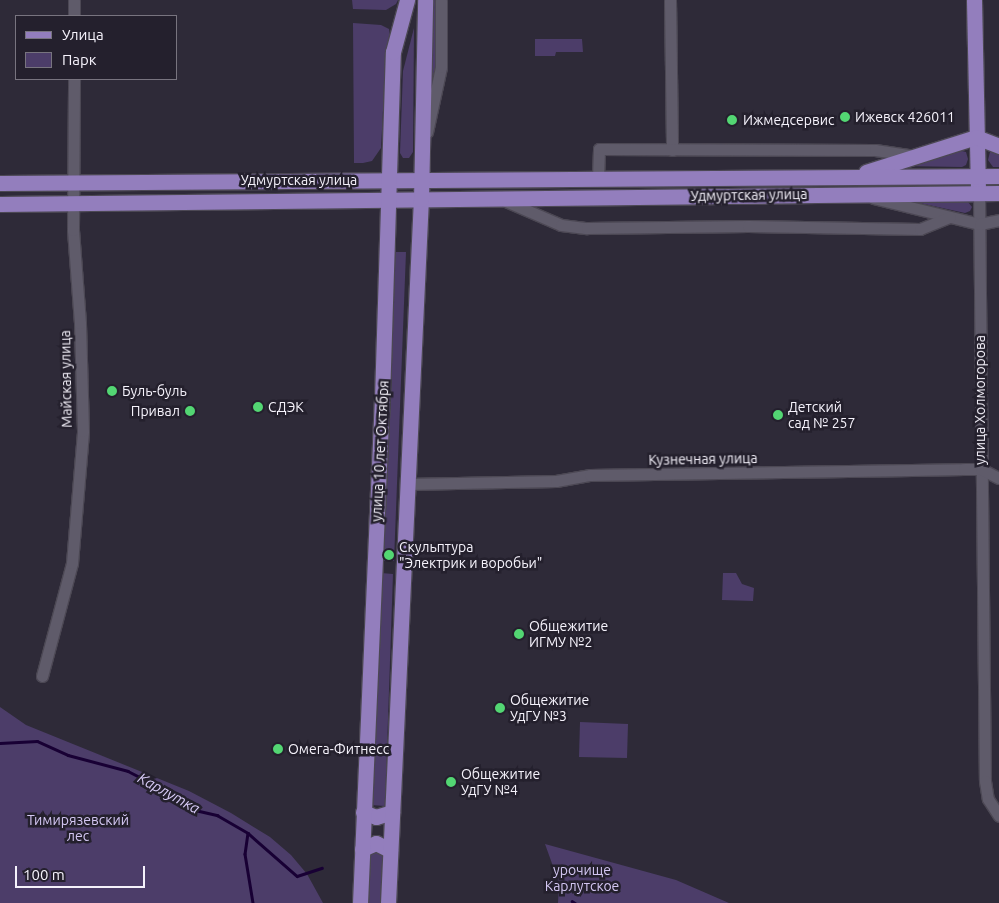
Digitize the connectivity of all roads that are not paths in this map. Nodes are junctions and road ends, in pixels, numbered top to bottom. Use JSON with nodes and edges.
{"nodes":[{"id":1,"x":74,"y":0,"type":"edge"},
{"id":2,"x":407,"y":0,"type":"edge"},
{"id":3,"x":425,"y":0,"type":"edge"},
{"id":4,"x":441,"y":0,"type":"edge"},
{"id":5,"x":670,"y":0,"type":"edge"},
{"id":6,"x":974,"y":0,"type":"edge"},
{"id":7,"x":74,"y":15,"type":"edge"},
{"id":8,"x":74,"y":80,"type":"edge"},
{"id":9,"x":976,"y":137,"type":"junction"},
{"id":10,"x":999,"y":146,"type":"edge"},
{"id":11,"x":672,"y":150,"type":"junction"},
{"id":12,"x":865,"y":151,"type":"junction"},
{"id":13,"x":915,"y":156,"type":"junction"},
{"id":14,"x":422,"y":158,"type":"junction"},
{"id":15,"x":853,"y":176,"type":"junction"},
{"id":16,"x":978,"y":176,"type":"junction"},
{"id":17,"x":999,"y":176,"type":"edge"},
{"id":18,"x":598,"y":178,"type":"junction"},
{"id":19,"x":390,"y":180,"type":"junction"},
{"id":20,"x":422,"y":180,"type":"junction"},
{"id":21,"x":0,"y":182,"type":"edge"},
{"id":22,"x":26,"y":182,"type":"junction"},
{"id":23,"x":74,"y":182,"type":"junction"},
{"id":24,"x":978,"y":193,"type":"junction"},
{"id":25,"x":999,"y":193,"type":"edge"},
{"id":26,"x":854,"y":194,"type":"junction"},
{"id":27,"x":499,"y":198,"type":"junction"},
{"id":28,"x":390,"y":199,"type":"junction"},
{"id":29,"x":421,"y":199,"type":"junction"},
{"id":30,"x":74,"y":203,"type":"junction"},
{"id":31,"x":0,"y":204,"type":"edge"},
{"id":32,"x":27,"y":204,"type":"junction"},
{"id":33,"x":950,"y":217,"type":"junction"},
{"id":34,"x":999,"y":220,"type":"edge"},
{"id":35,"x":980,"y":224,"type":"junction"},
{"id":36,"x":980,"y":469,"type":"junction"},
{"id":37,"x":999,"y":478,"type":"edge"},
{"id":38,"x":407,"y":484,"type":"junction"},
{"id":39,"x":42,"y":676,"type":"dead end"},
{"id":40,"x":363,"y":812,"type":"junction"},
{"id":41,"x":392,"y":812,"type":"junction"},
{"id":42,"x":999,"y":816,"type":"edge"},
{"id":43,"x":362,"y":849,"type":"junction"},
{"id":44,"x":390,"y":850,"type":"junction"},
{"id":45,"x":360,"y":903,"type":"edge"},
{"id":46,"x":388,"y":903,"type":"edge"}],
"edges":[{"from":1,"to":7,"type":"street"},
{"from":2,"to":19,"type":"main road","name":"улица 10 лет Октября"},
{"from":3,"to":14,"type":"main road","name":"улица 10 лет Октября"},
{"from":4,"to":14,"type":"street","name":"улица 10 лет Октября"},
{"from":5,"to":11,"type":"street"},
{"from":6,"to":9,"type":"main road","name":"улица Холмогорова"},
{"from":8,"to":23,"type":"street","name":"Майская улица"},
{"from":9,"to":10,"type":"main road"},
{"from":9,"to":13,"type":"main road"},
{"from":9,"to":16,"type":"main road","name":"улица Холмогорова"},
{"from":11,"to":12,"type":"street"},
{"from":11,"to":18,"type":"street"},
{"from":12,"to":13,"type":"street"},
{"from":12,"to":15,"type":"street"},
{"from":13,"to":15,"type":"main road"},
{"from":14,"to":20,"type":"main road","name":"улица 10 лет Октября"},
{"from":15,"to":16,"type":"main road","name":"Удмуртская улица"},
{"from":15,"to":18,"type":"main road","name":"Удмуртская улица"},
{"from":16,"to":17,"type":"main road","name":"Удмуртская улица"},
{"from":16,"to":24,"type":"main road","name":"улица Холмогорова"},
{"from":18,"to":20,"type":"main road","name":"Удмуртская улица"},
{"from":19,"to":20,"type":"main road","name":"Удмуртская улица"},
{"from":19,"to":23,"type":"main road","name":"Удмуртская улица"},
{"from":19,"to":28,"type":"main road","name":"улица 10 лет Октября"},
{"from":20,"to":29,"type":"main road","name":"улица 10 лет Октября"},
{"from":21,"to":22,"type":"main road","name":"Удмуртская улица"},
{"from":22,"to":23,"type":"main road","name":"Удмуртская улица"},
{"from":22,"to":32,"type":"main road"},
{"from":23,"to":30,"type":"street","name":"Майская улица"},
{"from":24,"to":25,"type":"main road","name":"Удмуртская улица"},
{"from":24,"to":26,"type":"main road","name":"Удмуртская улица"},
{"from":24,"to":35,"type":"street","name":"улица Холмогорова"},
{"from":26,"to":27,"type":"main road","name":"Удмуртская улица"},
{"from":26,"to":33,"type":"street"},
{"from":27,"to":29,"type":"main road","name":"Удмуртская улица"},
{"from":27,"to":33,"type":"street","name":"Удмуртская улица"},
{"from":28,"to":29,"type":"main road","name":"Удмуртская улица"},
{"from":28,"to":30,"type":"main road","name":"Удмуртская улица"},
{"from":28,"to":40,"type":"main road","name":"улица 10 лет Октября"},
{"from":29,"to":38,"type":"main road","name":"улица 10 лет Октября"},
{"from":30,"to":32,"type":"main road","name":"Удмуртская улица"},
{"from":30,"to":39,"type":"street","name":"Майская улица"},
{"from":31,"to":32,"type":"main road","name":"Удмуртская улица"},
{"from":33,"to":35,"type":"street"},
{"from":34,"to":35,"type":"street"},
{"from":35,"to":36,"type":"street","name":"улица Холмогорова"},
{"from":36,"to":37,"type":"street","name":"Кузнечная улица"},
{"from":36,"to":38,"type":"street","name":"Кузнечная улица"},
{"from":36,"to":42,"type":"street","name":"улица Холмогорова"},
{"from":38,"to":41,"type":"main road","name":"улица 10 лет Октября"},
{"from":40,"to":41,"type":"main road"},
{"from":40,"to":43,"type":"main road","name":"улица 10 лет Октября"},
{"from":41,"to":44,"type":"main road","name":"улица 10 лет Октября"},
{"from":43,"to":44,"type":"main road"},
{"from":43,"to":45,"type":"main road","name":"улица 10 лет Октября"},
{"from":44,"to":46,"type":"main road","name":"улица 10 лет Октября"}]}
